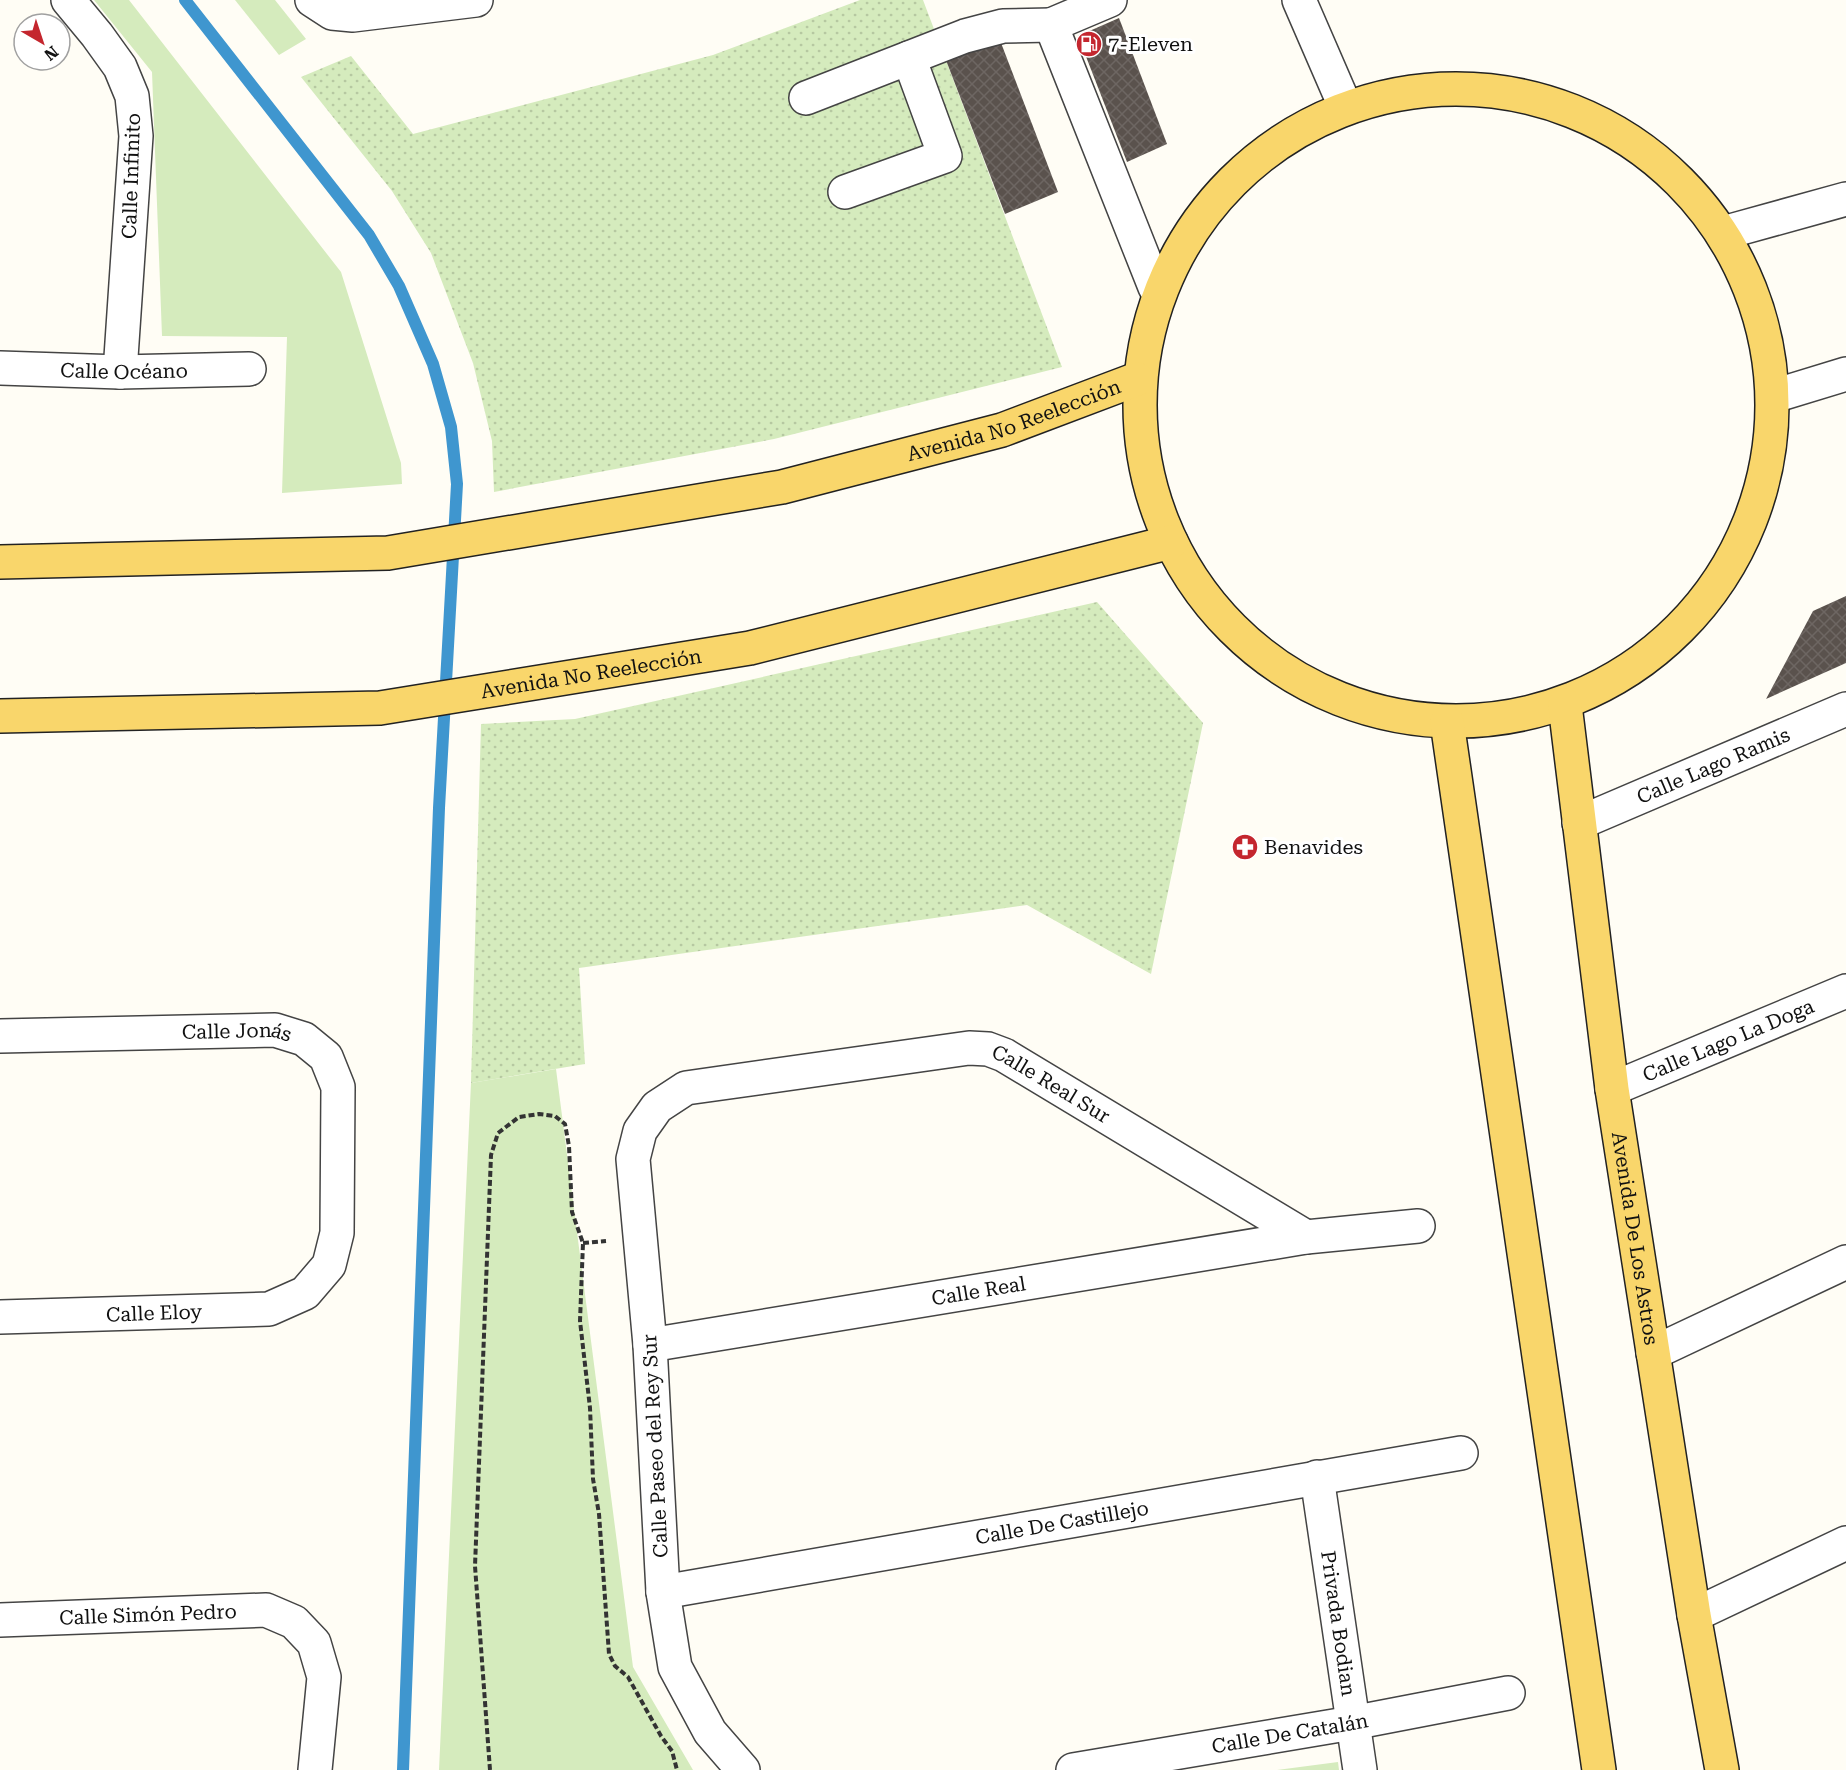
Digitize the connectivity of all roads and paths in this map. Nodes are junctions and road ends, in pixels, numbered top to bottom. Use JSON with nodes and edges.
{"nodes":[{"id":1,"x":68,"y":0,"type":"edge"},
{"id":2,"x":476,"y":0,"type":"edge"},
{"id":3,"x":1110,"y":0,"type":"edge"},
{"id":4,"x":1299,"y":0,"type":"edge"},
{"id":5,"x":322,"y":7,"type":"edge"},
{"id":6,"x":1051,"y":25,"type":"junction"},
{"id":7,"x":909,"y":58,"type":"junction"},
{"id":8,"x":806,"y":98,"type":"dead end"},
{"id":9,"x":1345,"y":106,"type":"junction"},
{"id":10,"x":845,"y":192,"type":"dead end"},
{"id":11,"x":1846,"y":199,"type":"edge"},
{"id":12,"x":1723,"y":233,"type":"junction"},
{"id":13,"x":1155,"y":287,"type":"junction"},
{"id":14,"x":0,"y":368,"type":"edge"},
{"id":15,"x":249,"y":369,"type":"dead end"},
{"id":16,"x":120,"y":372,"type":"junction"},
{"id":17,"x":1846,"y":374,"type":"edge"},
{"id":18,"x":1137,"y":379,"type":"junction"},
{"id":19,"x":1777,"y":395,"type":"junction"},
{"id":20,"x":1171,"y":542,"type":"junction"},
{"id":21,"x":0,"y":562,"type":"edge"},
{"id":22,"x":1565,"y":705,"type":"junction"},
{"id":23,"x":1846,"y":709,"type":"edge"},
{"id":24,"x":0,"y":716,"type":"edge"},
{"id":25,"x":1447,"y":722,"type":"junction"},
{"id":26,"x":1579,"y":823,"type":"junction"},
{"id":27,"x":1846,"y":991,"type":"edge"},
{"id":28,"x":0,"y":1036,"type":"edge"},
{"id":29,"x":1612,"y":1089,"type":"junction"},
{"id":30,"x":657,"y":1107,"type":"joint"},
{"id":31,"x":1418,"y":1226,"type":"dead end"},
{"id":32,"x":1306,"y":1238,"type":"junction"},
{"id":33,"x":1846,"y":1262,"type":"edge"},
{"id":34,"x":305,"y":1293,"type":"joint"},
{"id":35,"x":0,"y":1317,"type":"edge"},
{"id":36,"x":650,"y":1345,"type":"junction"},
{"id":37,"x":1653,"y":1353,"type":"junction"},
{"id":38,"x":1461,"y":1454,"type":"dead end"},
{"id":39,"x":1317,"y":1477,"type":"junction"},
{"id":40,"x":1846,"y":1543,"type":"edge"},
{"id":41,"x":663,"y":1592,"type":"junction"},
{"id":42,"x":1694,"y":1615,"type":"junction"},
{"id":43,"x":0,"y":1620,"type":"edge"},
{"id":44,"x":1508,"y":1693,"type":"dead end"},
{"id":45,"x":1352,"y":1723,"type":"junction"},
{"id":46,"x":315,"y":1770,"type":"edge"},
{"id":47,"x":490,"y":1770,"type":"edge"},
{"id":48,"x":677,"y":1770,"type":"edge"},
{"id":49,"x":743,"y":1770,"type":"edge"},
{"id":50,"x":1073,"y":1770,"type":"edge"},
{"id":51,"x":1360,"y":1770,"type":"edge"},
{"id":52,"x":1599,"y":1770,"type":"edge"},
{"id":53,"x":1722,"y":1770,"type":"edge"}],
"edges":[{"from":1,"to":16,"type":"street","name":"Calle Infinito"},
{"from":2,"to":5,"type":"street"},
{"from":3,"to":6,"type":"street"},
{"from":4,"to":9,"type":"street"},
{"from":6,"to":7,"type":"street"},
{"from":6,"to":13,"type":"street"},
{"from":7,"to":8,"type":"street"},
{"from":7,"to":10,"type":"street"},
{"from":9,"to":12,"type":"main road"},
{"from":9,"to":13,"type":"main road"},
{"from":11,"to":12,"type":"street"},
{"from":12,"to":19,"type":"main road"},
{"from":13,"to":18,"type":"main road"},
{"from":14,"to":16,"type":"street","name":"Calle Océano"},
{"from":15,"to":16,"type":"street","name":"Calle Océano"},
{"from":17,"to":19,"type":"street"},
{"from":18,"to":20,"type":"main road"},
{"from":18,"to":21,"type":"main road","name":"Avenida No Reelección"},
{"from":19,"to":22,"type":"main road"},
{"from":20,"to":24,"type":"main road","name":"Avenida No Reelección"},
{"from":20,"to":25,"type":"main road"},
{"from":22,"to":25,"type":"main road"},
{"from":22,"to":26,"type":"main road","name":"Avenida De Los Astros"},
{"from":23,"to":26,"type":"street","name":"Calle Lago Ramis"},
{"from":25,"to":52,"type":"main road"},
{"from":26,"to":29,"type":"main road","name":"Avenida De Los Astros"},
{"from":27,"to":29,"type":"street","name":"Calle Lago La Doga"},
{"from":28,"to":34,"type":"street","name":"Calle Jonás"},
{"from":29,"to":37,"type":"main road","name":"Avenida De Los Astros"},
{"from":30,"to":32,"type":"street","name":"Calle Real Sur"},
{"from":30,"to":36,"type":"street","name":"Calle Paseo del Rey Sur"},
{"from":31,"to":32,"type":"street"},
{"from":32,"to":36,"type":"street","name":"Calle Real"},
{"from":33,"to":37,"type":"street"},
{"from":34,"to":35,"type":"street","name":"Calle Eloy"},
{"from":36,"to":41,"type":"street","name":"Calle Paseo del Rey Sur"},
{"from":37,"to":42,"type":"main road","name":"Avenida De Los Astros"},
{"from":38,"to":39,"type":"street","name":"Calle De Castillejo"},
{"from":39,"to":41,"type":"street","name":"Calle De Castillejo"},
{"from":39,"to":45,"type":"street","name":"Privada Bodian"},
{"from":40,"to":42,"type":"street"},
{"from":41,"to":49,"type":"street","name":"Calle Paseo del Rey Sur"},
{"from":42,"to":53,"type":"main road","name":"Avenida De Los Astros"},
{"from":43,"to":46,"type":"street","name":"Calle Simón Pedro"},
{"from":44,"to":45,"type":"street","name":"Calle De Catalán"},
{"from":45,"to":50,"type":"street","name":"Calle De Catalán"},
{"from":45,"to":51,"type":"street","name":"Privada Bodian"},
{"from":47,"to":48,"type":"path"}]}
